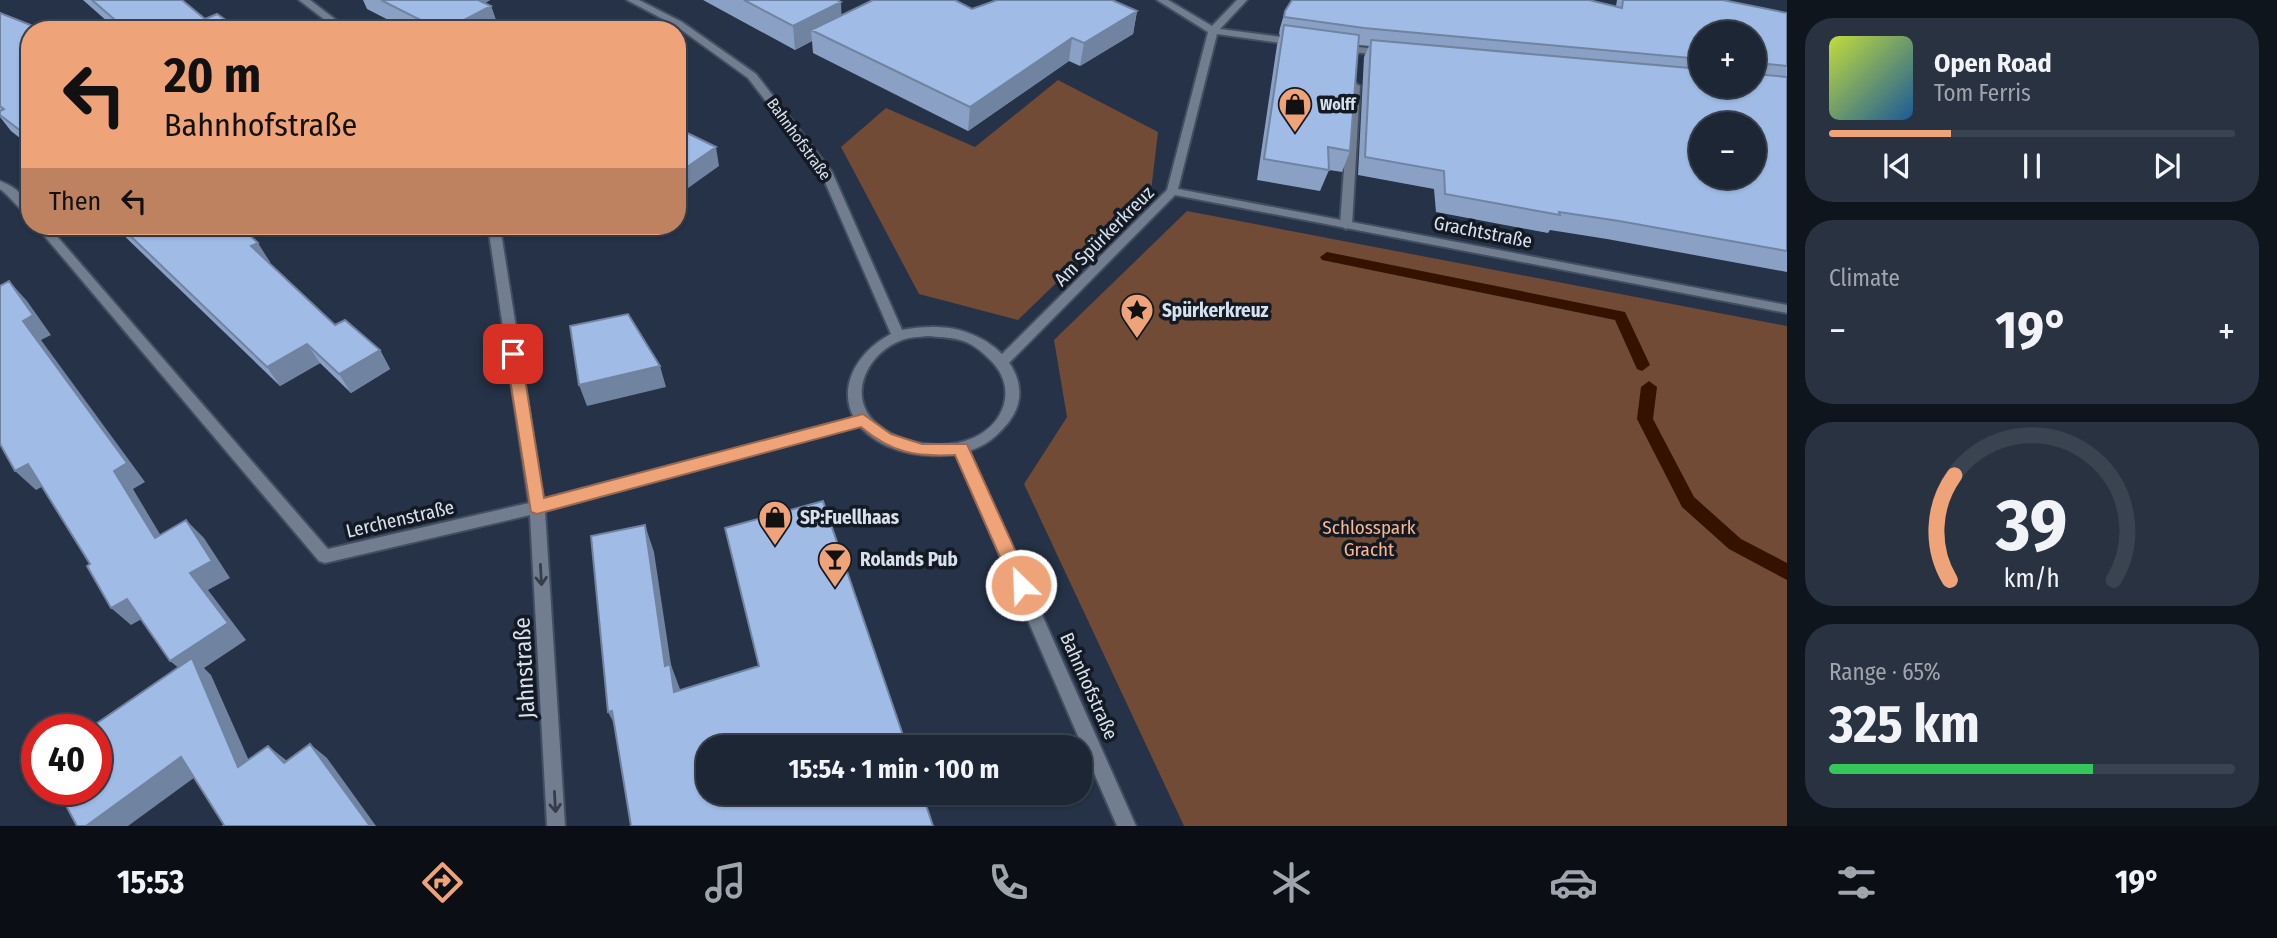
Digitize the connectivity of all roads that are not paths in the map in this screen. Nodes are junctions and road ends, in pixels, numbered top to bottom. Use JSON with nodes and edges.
{"nodes":[{"id":1,"x":304,"y":0,"type":"edge"},
{"id":2,"x":632,"y":0,"type":"edge"},
{"id":3,"x":1162,"y":0,"type":"edge"},
{"id":4,"x":1242,"y":0,"type":"edge"},
{"id":5,"x":332,"y":21,"type":"edge"},
{"id":6,"x":673,"y":21,"type":"edge"},
{"id":7,"x":686,"y":29,"type":"edge"},
{"id":8,"x":1213,"y":31,"type":"junction"},
{"id":9,"x":1305,"y":43,"type":"edge"},
{"id":10,"x":1331,"y":47,"type":"edge"},
{"id":11,"x":1357,"y":51,"type":"junction"},
{"id":12,"x":1402,"y":55,"type":"edge"},
{"id":13,"x":1356,"y":64,"type":"edge"},
{"id":14,"x":1355,"y":77,"type":"edge"},
{"id":15,"x":0,"y":184,"type":"edge"},
{"id":16,"x":1172,"y":191,"type":"junction"},
{"id":17,"x":21,"y":201,"type":"edge"},
{"id":18,"x":1346,"y":225,"type":"junction"},
{"id":19,"x":50,"y":235,"type":"edge"},
{"id":20,"x":495,"y":235,"type":"edge"},
{"id":21,"x":1787,"y":309,"type":"edge"},
{"id":22,"x":898,"y":336,"type":"junction"},
{"id":23,"x":1002,"y":362,"type":"junction"},
{"id":24,"x":863,"y":420,"type":"junction"},
{"id":25,"x":961,"y":449,"type":"junction"},
{"id":26,"x":537,"y":507,"type":"junction"},
{"id":27,"x":556,"y":826,"type":"edge"},
{"id":28,"x":1127,"y":826,"type":"edge"}],
"edges":[{"from":1,"to":5,"type":"street"},
{"from":2,"to":6,"type":"street","name":"Bahnhofstraße"},
{"from":3,"to":8,"type":"street"},
{"from":4,"to":8,"type":"street"},
{"from":7,"to":22,"type":"street","name":"Bahnhofstraße"},
{"from":8,"to":9,"type":"street"},
{"from":8,"to":16,"type":"street","name":"Am Spürkerkreuz"},
{"from":10,"to":11,"type":"street"},
{"from":11,"to":12,"type":"street"},
{"from":11,"to":13,"type":"street"},
{"from":14,"to":18,"type":"street"},
{"from":15,"to":17,"type":"street"},
{"from":16,"to":18,"type":"street","name":"Grachtstraße"},
{"from":16,"to":23,"type":"street","name":"Am Spürkerkreuz"},
{"from":18,"to":21,"type":"street","name":"Grachtstraße"},
{"from":19,"to":26,"type":"street","name":"Lerchenstraße"},
{"from":20,"to":26,"type":"street","name":"Jahnstraße"},
{"from":22,"to":23,"type":"street"},
{"from":22,"to":24,"type":"street"},
{"from":23,"to":25,"type":"street"},
{"from":24,"to":25,"type":"street"},
{"from":24,"to":26,"type":"street","name":"Lerchenstraße"},
{"from":25,"to":28,"type":"street","name":"Bahnhofstraße"},
{"from":26,"to":27,"type":"street","name":"Jahnstraße","one_way":true}]}
